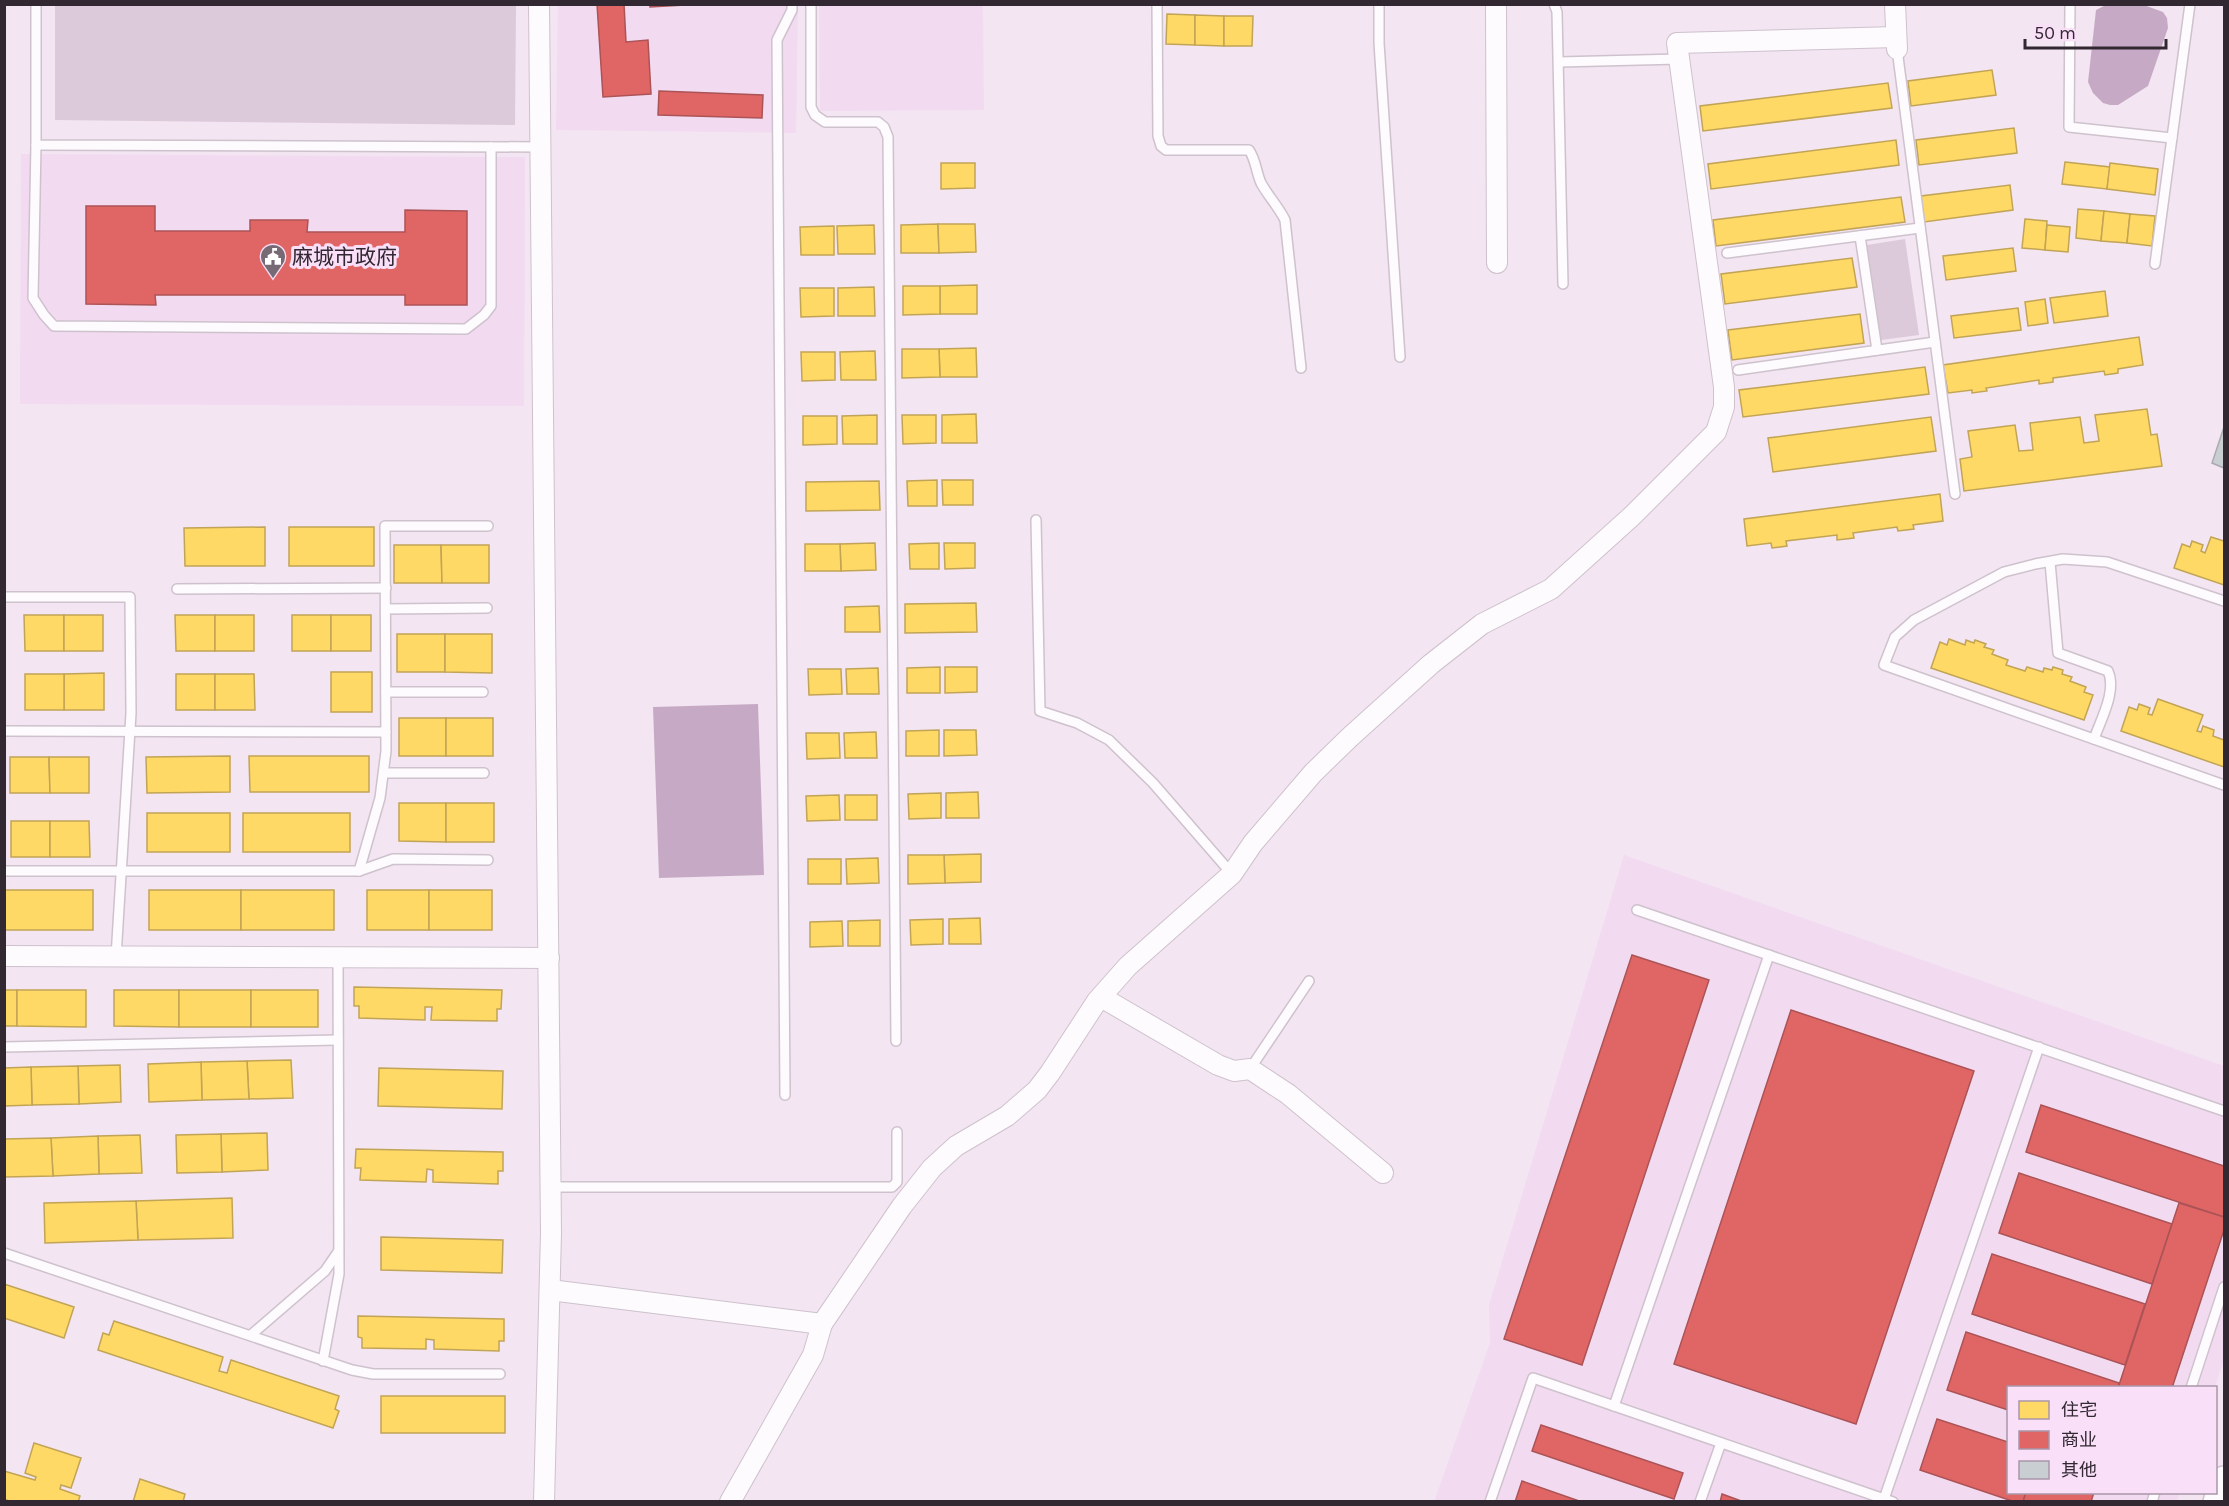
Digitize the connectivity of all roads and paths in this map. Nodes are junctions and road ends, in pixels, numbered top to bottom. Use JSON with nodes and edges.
{"nodes":[{"id":1,"x":36,"y":4,"type":"edge"},
{"id":2,"x":539,"y":4,"type":"edge"},
{"id":3,"x":792,"y":4,"type":"edge"},
{"id":4,"x":811,"y":4,"type":"edge"},
{"id":5,"x":1157,"y":4,"type":"edge"},
{"id":6,"x":1378,"y":4,"type":"edge"},
{"id":7,"x":1496,"y":4,"type":"edge"},
{"id":8,"x":1554,"y":4,"type":"edge"},
{"id":9,"x":1895,"y":4,"type":"edge"},
{"id":10,"x":2070,"y":4,"type":"edge"},
{"id":11,"x":2190,"y":4,"type":"edge"},
{"id":12,"x":1896,"y":43,"type":"junction"},
{"id":13,"x":1679,"y":59,"type":"junction"},
{"id":14,"x":1559,"y":62,"type":"junction"},
{"id":15,"x":2172,"y":138,"type":"junction"},
{"id":16,"x":36,"y":145,"type":"junction"},
{"id":17,"x":491,"y":147,"type":"junction"},
{"id":18,"x":541,"y":147,"type":"junction"},
{"id":19,"x":1920,"y":228,"type":"junction"},
{"id":20,"x":1860,"y":236,"type":"junction"},
{"id":21,"x":1726,"y":253,"type":"dead end"},
{"id":22,"x":1497,"y":263,"type":"dead end"},
{"id":23,"x":2155,"y":264,"type":"dead end"},
{"id":24,"x":1563,"y":284,"type":"dead end"},
{"id":25,"x":1935,"y":342,"type":"junction"},
{"id":26,"x":1877,"y":350,"type":"junction"},
{"id":27,"x":1400,"y":357,"type":"dead end"},
{"id":28,"x":1301,"y":368,"type":"dead end"},
{"id":29,"x":1738,"y":370,"type":"dead end"},
{"id":30,"x":1955,"y":494,"type":"dead end"},
{"id":31,"x":1036,"y":520,"type":"dead end"},
{"id":32,"x":488,"y":526,"type":"dead end"},
{"id":33,"x":2050,"y":562,"type":"junction"},
{"id":34,"x":386,"y":588,"type":"junction"},
{"id":35,"x":177,"y":589,"type":"dead end"},
{"id":36,"x":4,"y":597,"type":"edge"},
{"id":37,"x":2224,"y":601,"type":"edge"},
{"id":38,"x":487,"y":608,"type":"dead end"},
{"id":39,"x":386,"y":609,"type":"junction"},
{"id":40,"x":386,"y":692,"type":"junction"},
{"id":41,"x":483,"y":692,"type":"dead end"},
{"id":42,"x":4,"y":731,"type":"edge"},
{"id":43,"x":130,"y":731,"type":"junction"},
{"id":44,"x":386,"y":732,"type":"junction"},
{"id":45,"x":2094,"y":739,"type":"junction"},
{"id":46,"x":385,"y":773,"type":"junction"},
{"id":47,"x":484,"y":773,"type":"dead end"},
{"id":48,"x":2224,"y":785,"type":"edge"},
{"id":49,"x":488,"y":860,"type":"dead end"},
{"id":50,"x":4,"y":871,"type":"edge"},
{"id":51,"x":359,"y":871,"type":"junction"},
{"id":52,"x":122,"y":872,"type":"junction"},
{"id":53,"x":1232,"y":874,"type":"junction"},
{"id":54,"x":1637,"y":910,"type":"dead end"},
{"id":55,"x":1769,"y":955,"type":"junction"},
{"id":56,"x":4,"y":956,"type":"edge"},
{"id":57,"x":116,"y":957,"type":"junction"},
{"id":58,"x":338,"y":957,"type":"junction"},
{"id":59,"x":549,"y":958,"type":"junction"},
{"id":60,"x":1309,"y":981,"type":"dead end"},
{"id":61,"x":1101,"y":997,"type":"junction"},
{"id":62,"x":338,"y":1040,"type":"junction"},
{"id":63,"x":896,"y":1041,"type":"dead end"},
{"id":64,"x":4,"y":1047,"type":"edge"},
{"id":65,"x":2039,"y":1047,"type":"junction"},
{"id":66,"x":1250,"y":1069,"type":"junction"},
{"id":67,"x":785,"y":1095,"type":"dead end"},
{"id":68,"x":2224,"y":1111,"type":"edge"},
{"id":69,"x":897,"y":1132,"type":"dead end"},
{"id":70,"x":1383,"y":1173,"type":"dead end"},
{"id":71,"x":551,"y":1186,"type":"junction"},
{"id":72,"x":4,"y":1252,"type":"edge"},
{"id":73,"x":339,"y":1252,"type":"junction"},
{"id":74,"x":2224,"y":1287,"type":"edge"},
{"id":75,"x":550,"y":1290,"type":"junction"},
{"id":76,"x":822,"y":1324,"type":"junction"},
{"id":77,"x":251,"y":1335,"type":"junction"},
{"id":78,"x":323,"y":1361,"type":"junction"},
{"id":79,"x":500,"y":1374,"type":"dead end"},
{"id":80,"x":2192,"y":1386,"type":"edge"},
{"id":81,"x":1614,"y":1406,"type":"junction"},
{"id":82,"x":1721,"y":1443,"type":"junction"},
{"id":83,"x":2224,"y":1480,"type":"edge"},
{"id":84,"x":1887,"y":1501,"type":"edge"},
{"id":85,"x":544,"y":1502,"type":"edge"},
{"id":86,"x":730,"y":1502,"type":"edge"},
{"id":87,"x":1491,"y":1502,"type":"edge"},
{"id":88,"x":1701,"y":1502,"type":"edge"},
{"id":89,"x":2217,"y":1502,"type":"edge"}],
"edges":[{"from":1,"to":16,"type":"lane"},
{"from":2,"to":18,"type":"street"},
{"from":3,"to":67,"type":"lane"},
{"from":4,"to":63,"type":"lane"},
{"from":5,"to":28,"type":"lane"},
{"from":6,"to":27,"type":"lane"},
{"from":7,"to":22,"type":"street"},
{"from":8,"to":14,"type":"lane"},
{"from":9,"to":12,"type":"street"},
{"from":10,"to":15,"type":"lane"},
{"from":11,"to":15,"type":"lane"},
{"from":12,"to":13,"type":"street"},
{"from":12,"to":19,"type":"lane"},
{"from":13,"to":14,"type":"lane"},
{"from":13,"to":53,"type":"street"},
{"from":14,"to":24,"type":"lane"},
{"from":15,"to":23,"type":"lane"},
{"from":16,"to":17,"type":"lane"},
{"from":16,"to":17,"type":"lane"},
{"from":17,"to":18,"type":"lane"},
{"from":18,"to":59,"type":"street"},
{"from":19,"to":20,"type":"lane"},
{"from":19,"to":25,"type":"lane"},
{"from":20,"to":21,"type":"lane"},
{"from":20,"to":26,"type":"lane"},
{"from":25,"to":26,"type":"lane"},
{"from":25,"to":30,"type":"lane"},
{"from":26,"to":29,"type":"lane"},
{"from":31,"to":53,"type":"lane"},
{"from":32,"to":34,"type":"lane"},
{"from":33,"to":37,"type":"lane"},
{"from":33,"to":45,"type":"lane"},
{"from":33,"to":45,"type":"lane"},
{"from":34,"to":35,"type":"lane"},
{"from":34,"to":39,"type":"lane"},
{"from":36,"to":43,"type":"lane"},
{"from":38,"to":39,"type":"lane"},
{"from":39,"to":40,"type":"lane"},
{"from":40,"to":41,"type":"lane"},
{"from":40,"to":44,"type":"lane"},
{"from":42,"to":43,"type":"lane"},
{"from":43,"to":44,"type":"lane"},
{"from":43,"to":52,"type":"lane"},
{"from":44,"to":46,"type":"lane"},
{"from":45,"to":48,"type":"lane"},
{"from":46,"to":47,"type":"lane"},
{"from":46,"to":51,"type":"lane"},
{"from":49,"to":51,"type":"lane"},
{"from":50,"to":52,"type":"lane"},
{"from":51,"to":52,"type":"lane"},
{"from":52,"to":57,"type":"lane"},
{"from":53,"to":61,"type":"street"},
{"from":54,"to":55,"type":"lane"},
{"from":55,"to":65,"type":"lane"},
{"from":55,"to":81,"type":"lane"},
{"from":56,"to":57,"type":"street"},
{"from":57,"to":58,"type":"street"},
{"from":58,"to":59,"type":"street"},
{"from":58,"to":62,"type":"lane"},
{"from":59,"to":71,"type":"street"},
{"from":60,"to":66,"type":"lane"},
{"from":61,"to":66,"type":"street"},
{"from":61,"to":76,"type":"street"},
{"from":62,"to":64,"type":"lane"},
{"from":62,"to":73,"type":"lane"},
{"from":65,"to":68,"type":"lane"},
{"from":65,"to":84,"type":"lane"},
{"from":66,"to":70,"type":"street"},
{"from":69,"to":71,"type":"lane"},
{"from":71,"to":75,"type":"street"},
{"from":72,"to":77,"type":"lane"},
{"from":73,"to":77,"type":"lane"},
{"from":73,"to":78,"type":"lane"},
{"from":74,"to":80,"type":"lane"},
{"from":75,"to":76,"type":"street"},
{"from":75,"to":85,"type":"street"},
{"from":76,"to":86,"type":"street"},
{"from":77,"to":78,"type":"lane"},
{"from":78,"to":79,"type":"lane"},
{"from":81,"to":82,"type":"lane"},
{"from":81,"to":87,"type":"lane"},
{"from":82,"to":84,"type":"lane"},
{"from":82,"to":88,"type":"lane"},
{"from":83,"to":89,"type":"main road"}]}
